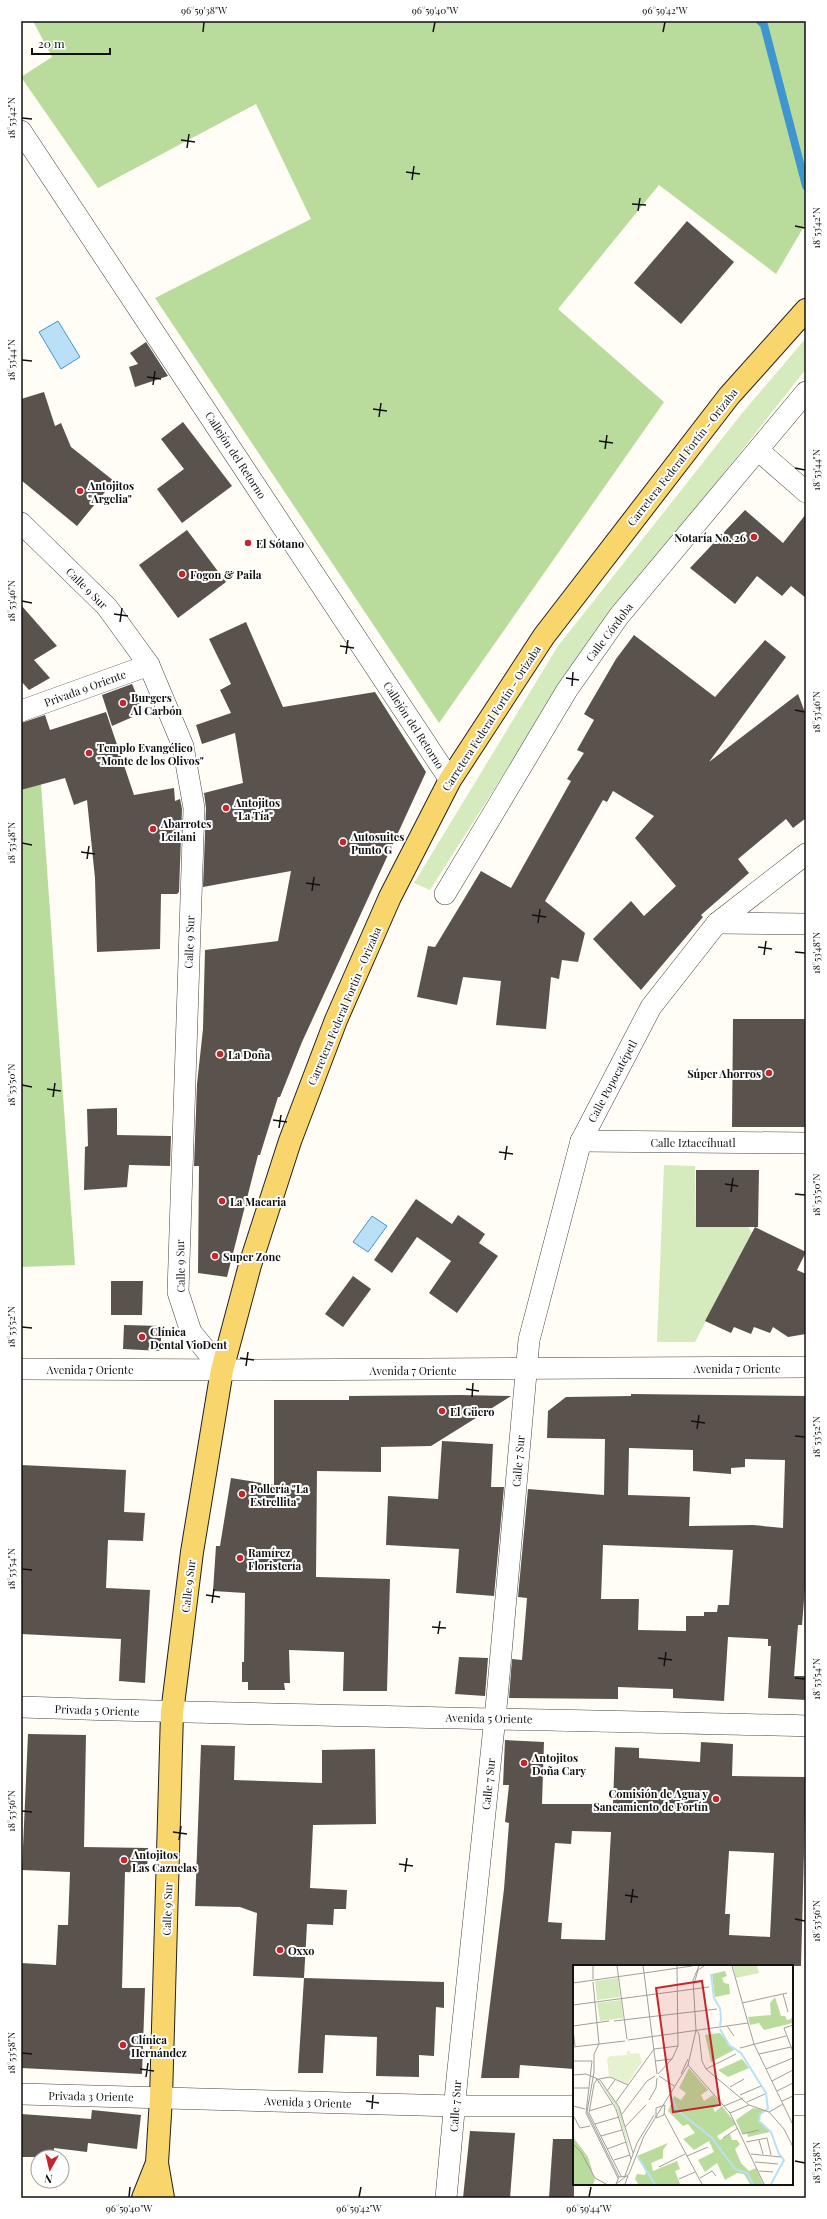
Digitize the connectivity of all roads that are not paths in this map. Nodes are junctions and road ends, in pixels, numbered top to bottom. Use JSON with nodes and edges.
{"nodes":[{"id":1,"x":21,"y":131,"type":"edge"},
{"id":2,"x":806,"y":310,"type":"edge"},
{"id":3,"x":806,"y":392,"type":"edge"},
{"id":4,"x":759,"y":451,"type":"junction"},
{"id":5,"x":806,"y":492,"type":"edge"},
{"id":6,"x":21,"y":523,"type":"edge"},
{"id":7,"x":149,"y":665,"type":"junction"},
{"id":8,"x":21,"y":711,"type":"edge"},
{"id":9,"x":450,"y":780,"type":"junction"},
{"id":10,"x":806,"y":854,"type":"edge"},
{"id":11,"x":445,"y":894,"type":"dead end"},
{"id":12,"x":717,"y":923,"type":"junction"},
{"id":13,"x":806,"y":924,"type":"edge"},
{"id":14,"x":581,"y":1141,"type":"junction"},
{"id":15,"x":806,"y":1143,"type":"edge"},
{"id":16,"x":806,"y":1367,"type":"edge"},
{"id":17,"x":21,"y":1369,"type":"edge"},
{"id":18,"x":525,"y":1369,"type":"junction"},
{"id":19,"x":222,"y":1370,"type":"junction"},
{"id":20,"x":21,"y":1707,"type":"edge"},
{"id":21,"x":172,"y":1713,"type":"junction"},
{"id":22,"x":494,"y":1717,"type":"junction"},
{"id":23,"x":806,"y":1726,"type":"edge"},
{"id":24,"x":21,"y":2094,"type":"edge"},
{"id":25,"x":161,"y":2098,"type":"junction"},
{"id":26,"x":793,"y":2105,"type":"edge"},
{"id":27,"x":806,"y":2105,"type":"edge"},
{"id":28,"x":455,"y":2106,"type":"junction"},
{"id":29,"x":573,"y":2106,"type":"edge"},
{"id":30,"x":157,"y":2163,"type":"junction"},
{"id":31,"x":144,"y":2198,"type":"edge"},
{"id":32,"x":163,"y":2198,"type":"edge"},
{"id":33,"x":446,"y":2198,"type":"edge"}],
"edges":[{"from":1,"to":9,"type":"street","name":"Callejón del Retorno"},
{"from":2,"to":9,"type":"main road","name":"Carretera Federal Fortín - Orizaba"},
{"from":3,"to":4,"type":"street","name":"Calle Córdoba"},
{"from":4,"to":5,"type":"street"},
{"from":4,"to":11,"type":"street","name":"Calle Córdoba"},
{"from":6,"to":7,"type":"street","name":"Calle 9 Sur"},
{"from":7,"to":8,"type":"street","name":"Privada 9 Oriente"},
{"from":7,"to":19,"type":"street","name":"Calle 9 Sur"},
{"from":9,"to":19,"type":"main road","name":"Carretera Federal Fortín - Orizaba"},
{"from":10,"to":12,"type":"street","name":"Calle Popocatépetl"},
{"from":12,"to":13,"type":"street"},
{"from":12,"to":14,"type":"street","name":"Calle Popocatépetl"},
{"from":14,"to":15,"type":"street","name":"Calle Iztaccíhuatl"},
{"from":14,"to":18,"type":"street","name":"Calle Popocatépetl"},
{"from":16,"to":18,"type":"street","name":"Avenida 7 Oriente"},
{"from":17,"to":19,"type":"street","name":"Avenida 7 Oriente"},
{"from":18,"to":19,"type":"street","name":"Avenida 7 Oriente"},
{"from":18,"to":22,"type":"street","name":"Calle 7 Sur"},
{"from":19,"to":21,"type":"main road","name":"Calle 9 Sur"},
{"from":20,"to":21,"type":"street","name":"Privada 5 Oriente"},
{"from":21,"to":22,"type":"street","name":"Avenida 5 Oriente"},
{"from":21,"to":25,"type":"main road","name":"Calle 9 Sur"},
{"from":22,"to":23,"type":"street","name":"Avenida 5 Oriente"},
{"from":22,"to":28,"type":"street","name":"Calle 7 Sur"},
{"from":24,"to":25,"type":"street","name":"Privada 3 Oriente"},
{"from":25,"to":28,"type":"street","name":"Avenida 3 Oriente"},
{"from":25,"to":30,"type":"main road","name":"Calle 9 Sur"},
{"from":26,"to":27,"type":"street"},
{"from":28,"to":29,"type":"street","name":"Avenida 3 Oriente"},
{"from":28,"to":33,"type":"street","name":"Calle 7 Sur"},
{"from":30,"to":31,"type":"main road"},
{"from":30,"to":32,"type":"main road"}]}
